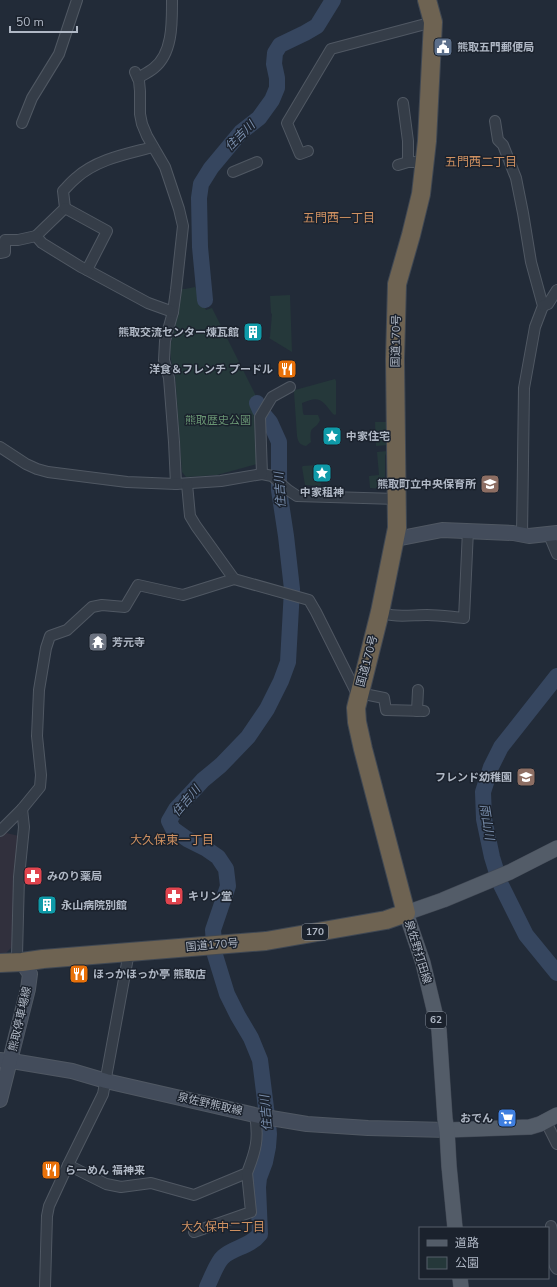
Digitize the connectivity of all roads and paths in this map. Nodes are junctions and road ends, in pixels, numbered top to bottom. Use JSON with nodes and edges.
{"nodes":[{"id":1,"x":77,"y":0,"type":"edge"},
{"id":2,"x":172,"y":0,"type":"edge"},
{"id":3,"x":427,"y":0,"type":"edge"},
{"id":4,"x":433,"y":22,"type":"junction"},
{"id":5,"x":403,"y":103,"type":"dead end"},
{"id":6,"x":495,"y":121,"type":"dead end"},
{"id":7,"x":22,"y":123,"type":"dead end"},
{"id":8,"x":153,"y":147,"type":"junction"},
{"id":9,"x":308,"y":151,"type":"dead end"},
{"id":10,"x":257,"y":162,"type":"dead end"},
{"id":11,"x":410,"y":163,"type":"junction"},
{"id":12,"x":234,"y":172,"type":"dead end"},
{"id":13,"x":65,"y":208,"type":"junction"},
{"id":14,"x":36,"y":236,"type":"junction"},
{"id":15,"x":0,"y":253,"type":"edge"},
{"id":16,"x":87,"y":270,"type":"junction"},
{"id":17,"x":557,"y":290,"type":"edge"},
{"id":18,"x":543,"y":306,"type":"junction"},
{"id":19,"x":172,"y":312,"type":"junction"},
{"id":20,"x":290,"y":388,"type":"dead end"},
{"id":21,"x":0,"y":447,"type":"edge"},
{"id":22,"x":267,"y":475,"type":"junction"},
{"id":23,"x":176,"y":484,"type":"junction"},
{"id":24,"x":187,"y":484,"type":"junction"},
{"id":25,"x":397,"y":499,"type":"junction"},
{"id":26,"x":468,"y":530,"type":"junction"},
{"id":27,"x":553,"y":534,"type":"edge"},
{"id":28,"x":522,"y":535,"type":"junction"},
{"id":29,"x":396,"y":538,"type":"junction"},
{"id":30,"x":557,"y":554,"type":"edge"},
{"id":31,"x":234,"y":579,"type":"junction"},
{"id":32,"x":380,"y":612,"type":"junction"},
{"id":33,"x":418,"y":690,"type":"dead end"},
{"id":34,"x":358,"y":694,"type":"junction"},
{"id":35,"x":22,"y":809,"type":"junction"},
{"id":36,"x":0,"y":831,"type":"edge"},
{"id":37,"x":557,"y":848,"type":"edge"},
{"id":38,"x":406,"y":913,"type":"junction"},
{"id":39,"x":129,"y":952,"type":"junction"},
{"id":40,"x":22,"y":962,"type":"junction"},
{"id":41,"x":0,"y":963,"type":"edge"},
{"id":42,"x":5,"y":1060,"type":"edge"},
{"id":43,"x":106,"y":1081,"type":"junction"},
{"id":44,"x":0,"y":1100,"type":"edge"},
{"id":45,"x":257,"y":1115,"type":"junction"},
{"id":46,"x":551,"y":1118,"type":"edge"},
{"id":47,"x":447,"y":1130,"type":"junction"},
{"id":48,"x":557,"y":1144,"type":"edge"},
{"id":49,"x":68,"y":1165,"type":"junction"},
{"id":50,"x":247,"y":1173,"type":"junction"},
{"id":51,"x":551,"y":1226,"type":"dead end"},
{"id":52,"x":455,"y":1227,"type":"edge"},
{"id":53,"x":194,"y":1232,"type":"dead end"},
{"id":54,"x":555,"y":1246,"type":"edge"},
{"id":55,"x":557,"y":1269,"type":"edge"},
{"id":56,"x":45,"y":1287,"type":"edge"}],
"edges":[{"from":1,"to":7,"type":"street"},
{"from":2,"to":8,"type":"street"},
{"from":3,"to":4,"type":"highway","name":"国道170号"},
{"from":4,"to":9,"type":"street"},
{"from":4,"to":11,"type":"highway","name":"国道170号"},
{"from":5,"to":11,"type":"street"},
{"from":6,"to":18,"type":"street"},
{"from":8,"to":13,"type":"street"},
{"from":8,"to":19,"type":"street"},
{"from":10,"to":12,"type":"street"},
{"from":11,"to":25,"type":"highway","name":"国道170号"},
{"from":13,"to":14,"type":"street"},
{"from":13,"to":16,"type":"street"},
{"from":14,"to":15,"type":"street"},
{"from":14,"to":16,"type":"street"},
{"from":16,"to":19,"type":"street"},
{"from":17,"to":18,"type":"street"},
{"from":18,"to":28,"type":"street"},
{"from":19,"to":23,"type":"street"},
{"from":20,"to":22,"type":"street"},
{"from":21,"to":23,"type":"street"},
{"from":22,"to":24,"type":"street"},
{"from":22,"to":25,"type":"street"},
{"from":23,"to":24,"type":"street"},
{"from":24,"to":31,"type":"street"},
{"from":25,"to":29,"type":"highway","name":"国道170号"},
{"from":26,"to":28,"type":"main road"},
{"from":26,"to":29,"type":"main road"},
{"from":26,"to":32,"type":"street"},
{"from":27,"to":28,"type":"main road"},
{"from":27,"to":30,"type":"street"},
{"from":29,"to":32,"type":"highway","name":"国道170号"},
{"from":31,"to":34,"type":"street"},
{"from":31,"to":35,"type":"street"},
{"from":32,"to":34,"type":"highway","name":"国道170号"},
{"from":33,"to":34,"type":"street"},
{"from":34,"to":38,"type":"highway","name":"国道170号"},
{"from":35,"to":36,"type":"street"},
{"from":35,"to":40,"type":"street"},
{"from":37,"to":38,"type":"main road","name":"泉佐野打田線"},
{"from":38,"to":39,"type":"highway","name":"国道170号","number":"170"},
{"from":38,"to":47,"type":"main road","name":"泉佐野打田線","number":"62"},
{"from":39,"to":40,"type":"highway","name":"国道170号","number":"170"},
{"from":39,"to":43,"type":"street"},
{"from":40,"to":41,"type":"highway","name":"国道170号","number":"170"},
{"from":40,"to":42,"type":"main road","name":"熊取停車場線"},
{"from":42,"to":43,"type":"main road","name":"泉佐野熊取線"},
{"from":42,"to":44,"type":"main road","name":"熊取停車場線"},
{"from":43,"to":45,"type":"main road","name":"泉佐野熊取線"},
{"from":43,"to":49,"type":"street"},
{"from":45,"to":47,"type":"main road","name":"泉佐野熊取線"},
{"from":45,"to":50,"type":"street"},
{"from":46,"to":47,"type":"main road"},
{"from":46,"to":48,"type":"street"},
{"from":47,"to":52,"type":"main road","name":"泉佐野打田線","number":"62"},
{"from":49,"to":50,"type":"street"},
{"from":49,"to":56,"type":"street"},
{"from":50,"to":53,"type":"street"},
{"from":51,"to":54,"type":"street"},
{"from":54,"to":55,"type":"street"}]}
